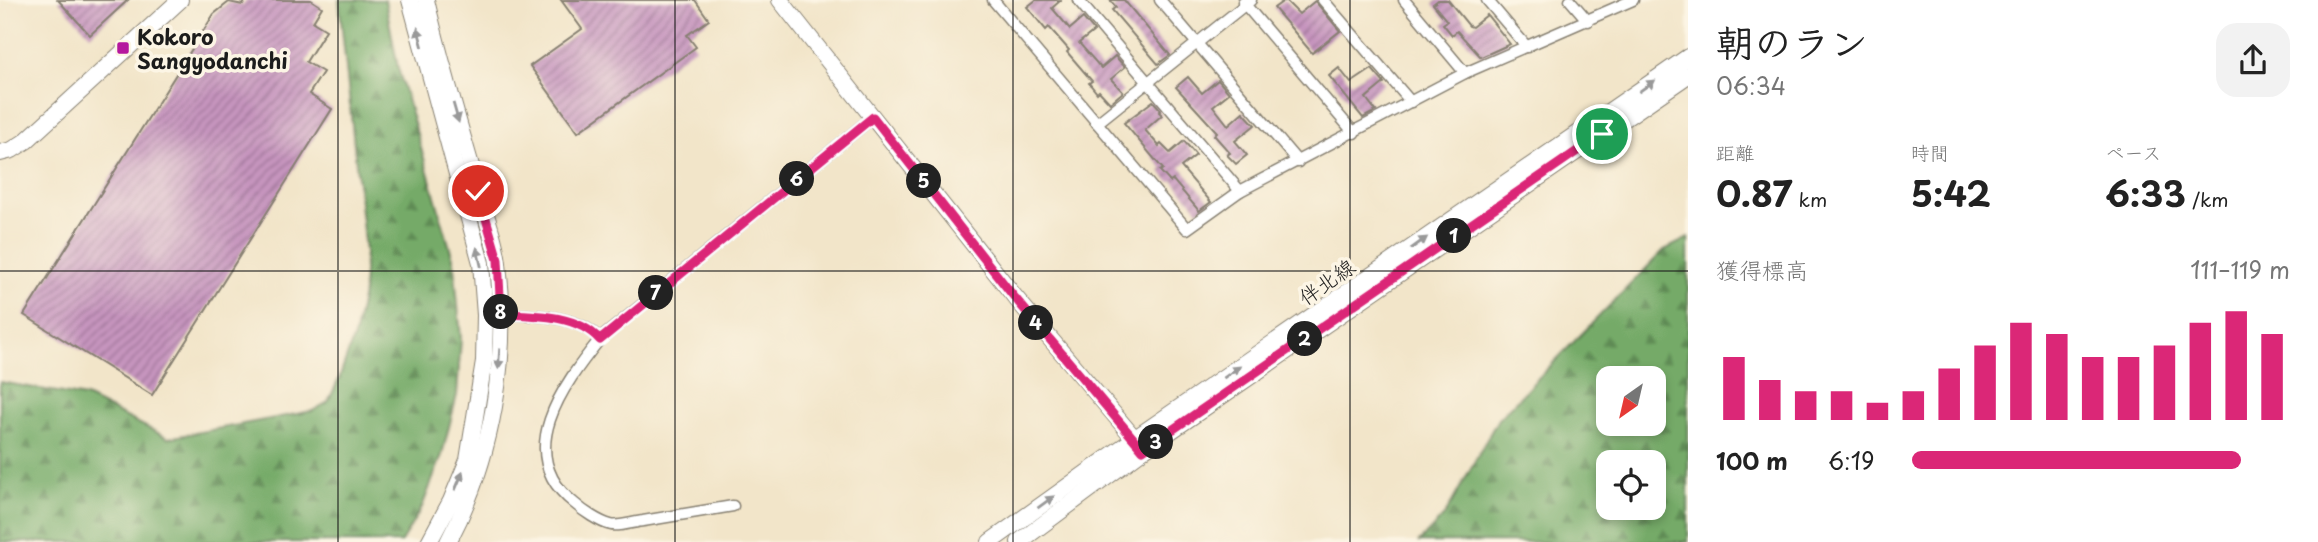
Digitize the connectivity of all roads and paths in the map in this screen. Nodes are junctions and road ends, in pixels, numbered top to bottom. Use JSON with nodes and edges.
{"nodes":[{"id":1,"x":180,"y":0,"type":"edge"},
{"id":2,"x":410,"y":0,"type":"edge"},
{"id":3,"x":426,"y":0,"type":"edge"},
{"id":4,"x":780,"y":0,"type":"edge"},
{"id":5,"x":1078,"y":0,"type":"edge"},
{"id":6,"x":1160,"y":0,"type":"edge"},
{"id":7,"x":1323,"y":0,"type":"edge"},
{"id":8,"x":1404,"y":0,"type":"edge"},
{"id":9,"x":1487,"y":0,"type":"edge"},
{"id":10,"x":1570,"y":0,"type":"edge"},
{"id":11,"x":1633,"y":0,"type":"edge"},
{"id":12,"x":999,"y":2,"type":"edge"},
{"id":13,"x":1246,"y":2,"type":"edge"},
{"id":14,"x":1588,"y":21,"type":"junction"},
{"id":15,"x":1197,"y":44,"type":"junction"},
{"id":16,"x":1527,"y":47,"type":"junction"},
{"id":17,"x":1688,"y":57,"type":"edge"},
{"id":18,"x":1465,"y":73,"type":"junction"},
{"id":19,"x":1688,"y":75,"type":"edge"},
{"id":20,"x":1148,"y":82,"type":"junction"},
{"id":21,"x":1411,"y":102,"type":"junction"},
{"id":22,"x":873,"y":117,"type":"junction"},
{"id":23,"x":1097,"y":123,"type":"junction"},
{"id":24,"x":1354,"y":133,"type":"junction"},
{"id":25,"x":0,"y":153,"type":"edge"},
{"id":26,"x":1298,"y":162,"type":"junction"},
{"id":27,"x":1240,"y":191,"type":"junction"},
{"id":28,"x":501,"y":314,"type":"junction"},
{"id":29,"x":600,"y":340,"type":"junction"},
{"id":30,"x":1139,"y":444,"type":"junction"},
{"id":31,"x":733,"y":506,"type":"dead end"},
{"id":32,"x":429,"y":542,"type":"edge"},
{"id":33,"x":448,"y":542,"type":"edge"},
{"id":34,"x":990,"y":542,"type":"edge"},
{"id":35,"x":1019,"y":542,"type":"edge"}],
"edges":[{"from":1,"to":25,"type":"street"},
{"from":32,"to":2,"type":"street","one_way":true},
{"from":3,"to":28,"type":"street","one_way":true},
{"from":4,"to":22,"type":"street"},
{"from":5,"to":20,"type":"street"},
{"from":6,"to":15,"type":"street"},
{"from":7,"to":21,"type":"street"},
{"from":8,"to":18,"type":"street"},
{"from":9,"to":16,"type":"street"},
{"from":10,"to":14,"type":"street"},
{"from":11,"to":14,"type":"street"},
{"from":12,"to":23,"type":"street"},
{"from":13,"to":15,"type":"street"},
{"from":13,"to":24,"type":"street"},
{"from":14,"to":16,"type":"street"},
{"from":15,"to":20,"type":"street"},
{"from":15,"to":26,"type":"street"},
{"from":16,"to":18,"type":"street"},
{"from":30,"to":17,"type":"street","name":"伴北線","one_way":true},
{"from":18,"to":21,"type":"street"},
{"from":19,"to":30,"type":"street","name":"伴北線"},
{"from":20,"to":23,"type":"street"},
{"from":20,"to":27,"type":"street"},
{"from":21,"to":24,"type":"street"},
{"from":22,"to":29,"type":"street"},
{"from":22,"to":30,"type":"street"},
{"from":23,"to":27,"type":"street"},
{"from":24,"to":26,"type":"street"},
{"from":26,"to":27,"type":"street"},
{"from":28,"to":29,"type":"street"},
{"from":28,"to":33,"type":"street","one_way":true},
{"from":29,"to":31,"type":"street"},
{"from":34,"to":30,"type":"street","name":"伴北線","one_way":true},
{"from":30,"to":35,"type":"street","name":"伴北線"}]}
